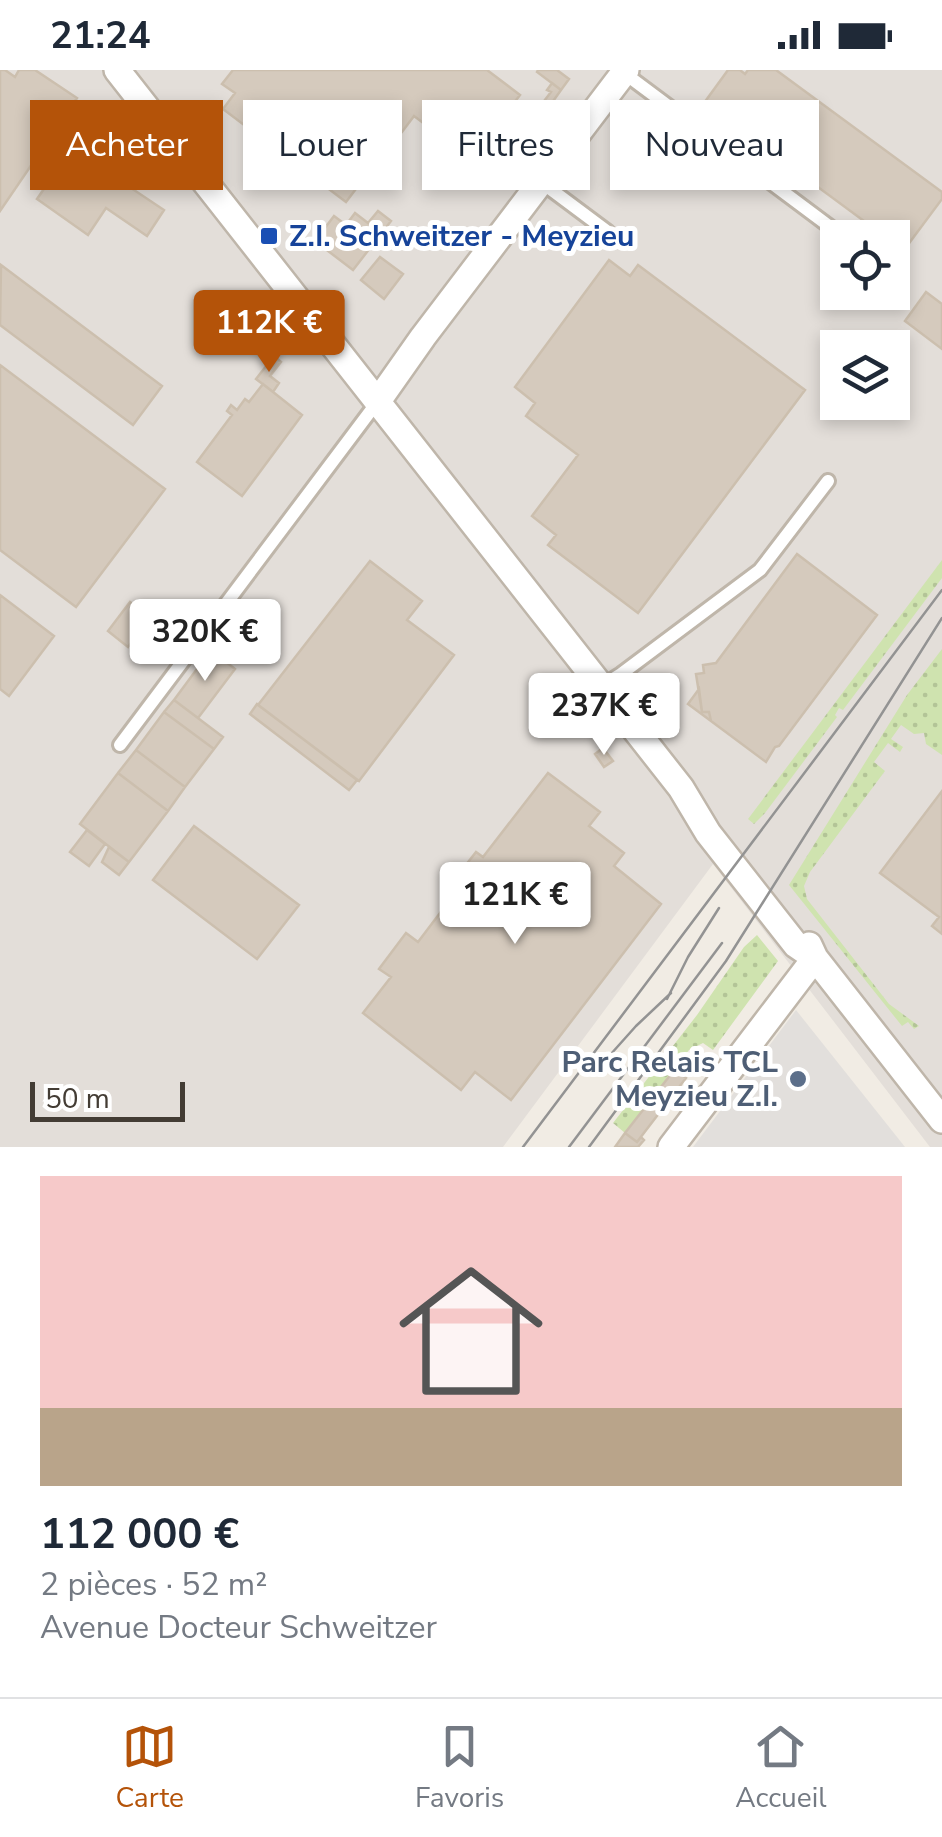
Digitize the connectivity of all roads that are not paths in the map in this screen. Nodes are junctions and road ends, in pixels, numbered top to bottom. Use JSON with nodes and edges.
{"nodes":[{"id":1,"x":117,"y":70,"type":"edge"},
{"id":2,"x":625,"y":71,"type":"edge"},
{"id":3,"x":590,"y":117,"type":"edge"},
{"id":4,"x":535,"y":190,"type":"edge"},
{"id":5,"x":552,"y":190,"type":"edge"},
{"id":6,"x":821,"y":220,"type":"edge"},
{"id":7,"x":608,"y":232,"type":"dead end"},
{"id":8,"x":378,"y":401,"type":"junction"},
{"id":9,"x":828,"y":481,"type":"dead end"},
{"id":10,"x":602,"y":686,"type":"junction"},
{"id":11,"x":120,"y":745,"type":"dead end"},
{"id":12,"x":815,"y":958,"type":"junction"},
{"id":13,"x":942,"y":1120,"type":"edge"},
{"id":14,"x":671,"y":1147,"type":"edge"}],
"edges":[{"from":1,"to":8,"type":"street"},
{"from":2,"to":3,"type":"street"},
{"from":2,"to":6,"type":"lane"},
{"from":4,"to":8,"type":"street"},
{"from":5,"to":7,"type":"lane"},
{"from":8,"to":10,"type":"street"},
{"from":8,"to":11,"type":"lane"},
{"from":9,"to":10,"type":"lane"},
{"from":10,"to":12,"type":"street"},
{"from":12,"to":13,"type":"street"},
{"from":12,"to":14,"type":"street"}]}
